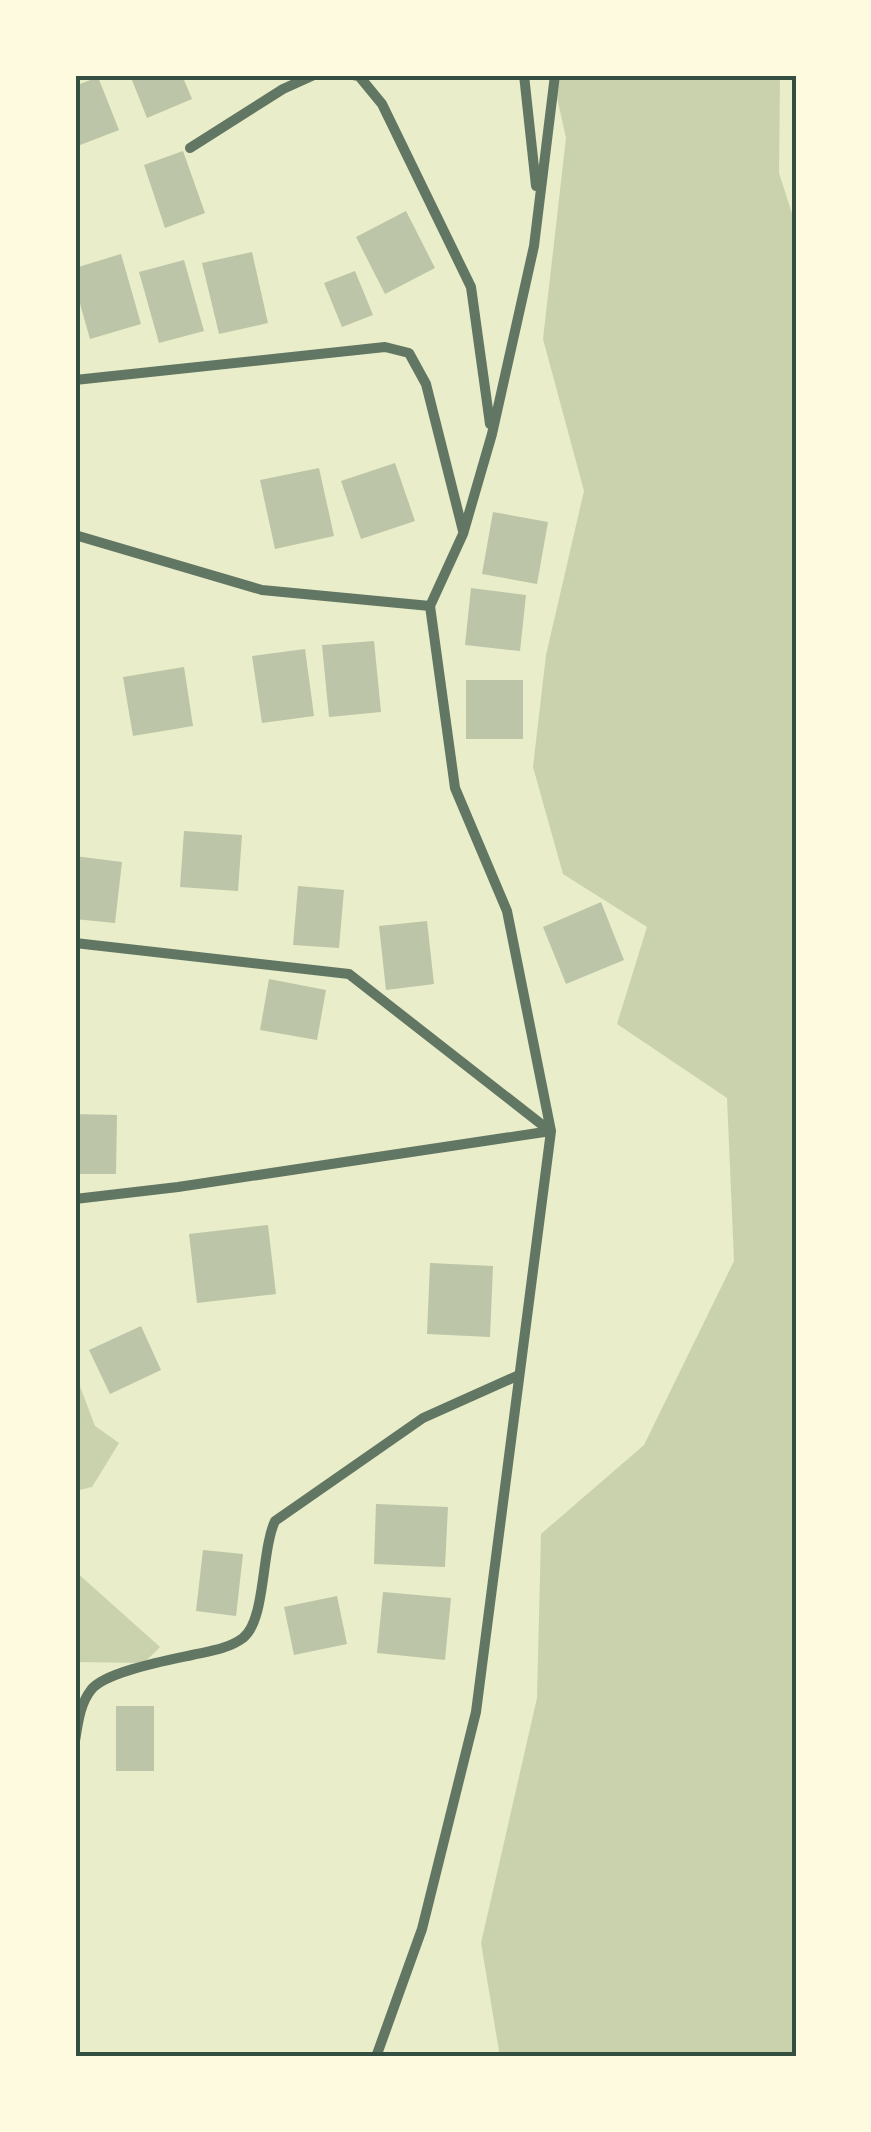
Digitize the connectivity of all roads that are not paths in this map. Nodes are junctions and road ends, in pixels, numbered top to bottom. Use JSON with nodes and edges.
{"nodes":[{"id":1,"x":314,"y":75,"type":"edge"},
{"id":2,"x":353,"y":75,"type":"edge"},
{"id":3,"x":524,"y":75,"type":"edge"},
{"id":4,"x":555,"y":75,"type":"edge"},
{"id":5,"x":190,"y":148,"type":"dead end"},
{"id":6,"x":538,"y":202,"type":"junction"},
{"id":7,"x":75,"y":380,"type":"edge"},
{"id":8,"x":492,"y":434,"type":"junction"},
{"id":9,"x":463,"y":534,"type":"junction"},
{"id":10,"x":75,"y":535,"type":"edge"},
{"id":11,"x":430,"y":606,"type":"junction"},
{"id":12,"x":75,"y":942,"type":"edge"},
{"id":13,"x":551,"y":1131,"type":"junction"},
{"id":14,"x":75,"y":1198,"type":"edge"},
{"id":15,"x":519,"y":1375,"type":"junction"},
{"id":16,"x":75,"y":1740,"type":"edge"},
{"id":17,"x":376,"y":2057,"type":"edge"}],
"edges":[{"from":1,"to":5,"type":"street"},
{"from":2,"to":8,"type":"street"},
{"from":3,"to":6,"type":"street"},
{"from":4,"to":6,"type":"street"},
{"from":6,"to":8,"type":"street"},
{"from":7,"to":9,"type":"street"},
{"from":8,"to":9,"type":"street"},
{"from":9,"to":11,"type":"street"},
{"from":10,"to":11,"type":"street"},
{"from":11,"to":13,"type":"street"},
{"from":12,"to":13,"type":"street"},
{"from":13,"to":14,"type":"street"},
{"from":13,"to":15,"type":"street"},
{"from":15,"to":16,"type":"street"},
{"from":15,"to":17,"type":"street"}]}
